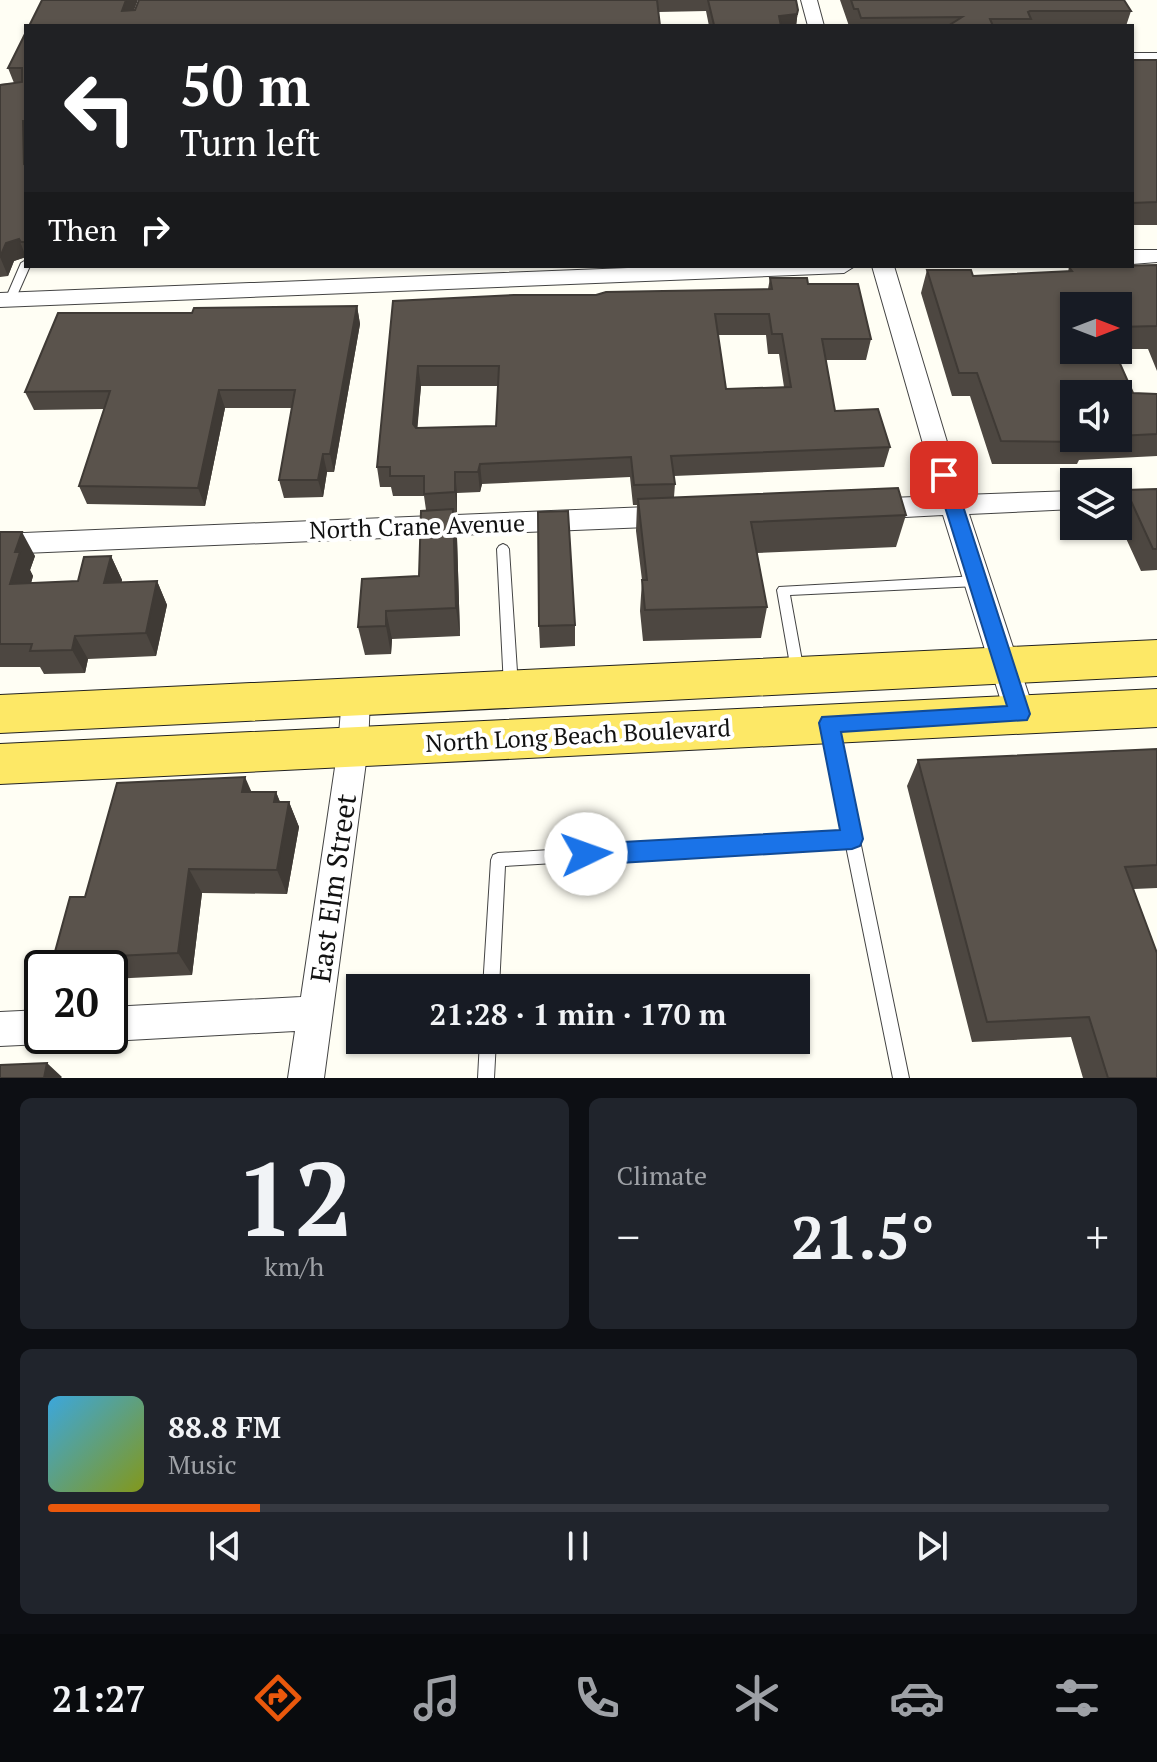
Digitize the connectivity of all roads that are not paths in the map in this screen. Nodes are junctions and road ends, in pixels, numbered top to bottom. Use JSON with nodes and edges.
{"nodes":[{"id":1,"x":809,"y":0,"type":"edge"},
{"id":2,"x":815,"y":24,"type":"edge"},
{"id":3,"x":1134,"y":58,"type":"edge"},
{"id":4,"x":1157,"y":58,"type":"edge"},
{"id":5,"x":1157,"y":256,"type":"edge"},
{"id":6,"x":1134,"y":257,"type":"edge"},
{"id":7,"x":24,"y":267,"type":"edge"},
{"id":8,"x":795,"y":268,"type":"edge"},
{"id":9,"x":884,"y":268,"type":"edge"},
{"id":10,"x":5,"y":300,"type":"edge"},
{"id":11,"x":1060,"y":501,"type":"edge"},
{"id":12,"x":953,"y":505,"type":"junction"},
{"id":13,"x":835,"y":510,"type":"edge"},
{"id":14,"x":693,"y":516,"type":"edge"},
{"id":15,"x":0,"y":544,"type":"edge"},
{"id":16,"x":503,"y":549,"type":"dead end"},
{"id":17,"x":977,"y":581,"type":"junction"},
{"id":18,"x":1157,"y":658,"type":"edge"},
{"id":19,"x":1004,"y":665,"type":"junction"},
{"id":20,"x":797,"y":675,"type":"junction"},
{"id":21,"x":511,"y":691,"type":"junction"},
{"id":22,"x":356,"y":697,"type":"junction"},
{"id":23,"x":1157,"y":708,"type":"edge"},
{"id":24,"x":0,"y":714,"type":"edge"},
{"id":25,"x":1020,"y":714,"type":"junction"},
{"id":26,"x":829,"y":723,"type":"junction"},
{"id":27,"x":353,"y":747,"type":"junction"},
{"id":28,"x":0,"y":764,"type":"edge"},
{"id":29,"x":852,"y":839,"type":"junction"},
{"id":30,"x":492,"y":974,"type":"edge"},
{"id":31,"x":315,"y":1013,"type":"junction"},
{"id":32,"x":128,"y":1023,"type":"edge"},
{"id":33,"x":24,"y":1028,"type":"edge"},
{"id":34,"x":0,"y":1029,"type":"edge"},
{"id":35,"x":487,"y":1054,"type":"edge"},
{"id":36,"x":306,"y":1078,"type":"edge"},
{"id":37,"x":486,"y":1078,"type":"edge"},
{"id":38,"x":901,"y":1078,"type":"edge"}],
"edges":[{"from":1,"to":2,"type":"street"},
{"from":3,"to":4,"type":"street"},
{"from":5,"to":6,"type":"street"},
{"from":7,"to":10,"type":"lane"},
{"from":8,"to":10,"type":"street"},
{"from":9,"to":12,"type":"street"},
{"from":11,"to":12,"type":"street"},
{"from":12,"to":13,"type":"street"},
{"from":12,"to":17,"type":"street"},
{"from":14,"to":15,"type":"street","name":"North Crane Avenue"},
{"from":16,"to":21,"type":"lane"},
{"from":17,"to":19,"type":"street"},
{"from":17,"to":20,"type":"lane"},
{"from":18,"to":19,"type":"main road","name":"North Long Beach Boulevard"},
{"from":19,"to":20,"type":"main road","name":"North Long Beach Boulevard"},
{"from":19,"to":25,"type":"street"},
{"from":20,"to":21,"type":"main road","name":"North Long Beach Boulevard"},
{"from":21,"to":22,"type":"main road","name":"North Long Beach Boulevard"},
{"from":22,"to":24,"type":"main road","name":"North Long Beach Boulevard"},
{"from":22,"to":27,"type":"street","name":"East Elm Street"},
{"from":23,"to":25,"type":"main road","name":"North Long Beach Boulevard"},
{"from":25,"to":26,"type":"main road","name":"North Long Beach Boulevard"},
{"from":26,"to":27,"type":"main road","name":"North Long Beach Boulevard"},
{"from":26,"to":29,"type":"lane"},
{"from":27,"to":28,"type":"main road","name":"North Long Beach Boulevard"},
{"from":27,"to":31,"type":"street","name":"East Elm Street"},
{"from":29,"to":30,"type":"lane"},
{"from":29,"to":38,"type":"lane"},
{"from":31,"to":32,"type":"street"},
{"from":31,"to":36,"type":"street","name":"East Elm Street"},
{"from":33,"to":34,"type":"street"},
{"from":35,"to":37,"type":"lane"}]}
